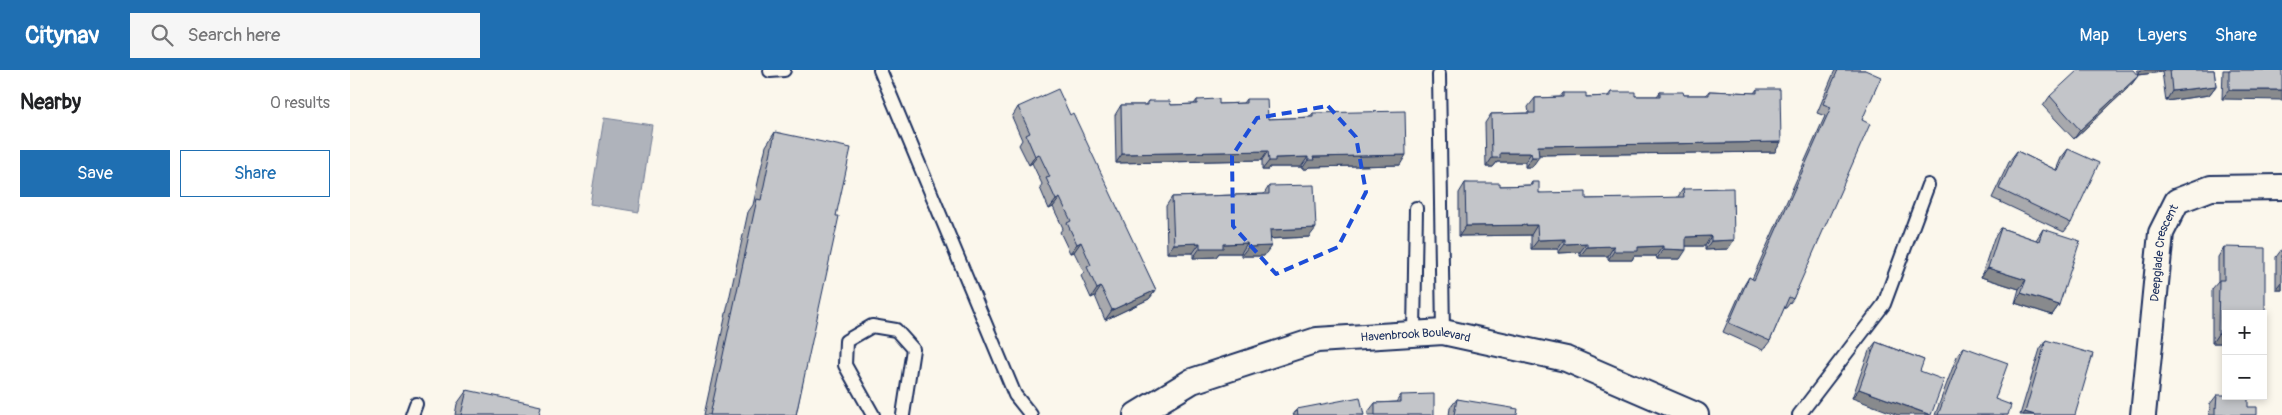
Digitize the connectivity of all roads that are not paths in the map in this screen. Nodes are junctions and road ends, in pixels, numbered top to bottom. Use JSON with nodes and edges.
{"nodes":[{"id":1,"x":784,"y":70,"type":"edge"},
{"id":2,"x":880,"y":70,"type":"edge"},
{"id":3,"x":770,"y":71,"type":"edge"},
{"id":4,"x":1439,"y":75,"type":"dead end"},
{"id":5,"x":1928,"y":185,"type":"dead end"},
{"id":6,"x":2282,"y":187,"type":"edge"},
{"id":7,"x":1416,"y":208,"type":"dead end"},
{"id":8,"x":1443,"y":332,"type":"junction"},
{"id":9,"x":1414,"y":333,"type":"junction"},
{"id":10,"x":873,"y":415,"type":"edge"},
{"id":11,"x":903,"y":415,"type":"edge"},
{"id":12,"x":1031,"y":415,"type":"edge"},
{"id":13,"x":1136,"y":415,"type":"edge"},
{"id":14,"x":1696,"y":415,"type":"edge"},
{"id":15,"x":1799,"y":415,"type":"edge"},
{"id":16,"x":2142,"y":415,"type":"edge"}],
"edges":[{"from":1,"to":3,"type":"lane"},
{"from":2,"to":12,"type":"lane"},
{"from":4,"to":8,"type":"lane"},
{"from":5,"to":15,"type":"lane"},
{"from":6,"to":16,"type":"street","name":"Deepglade Crescent"},
{"from":7,"to":9,"type":"lane"},
{"from":8,"to":9,"type":"street","name":"Havenbrook Boulevard"},
{"from":8,"to":14,"type":"street","name":"Havenbrook Boulevard"},
{"from":9,"to":13,"type":"street","name":"Havenbrook Boulevard"},
{"from":10,"to":11,"type":"lane"}]}
